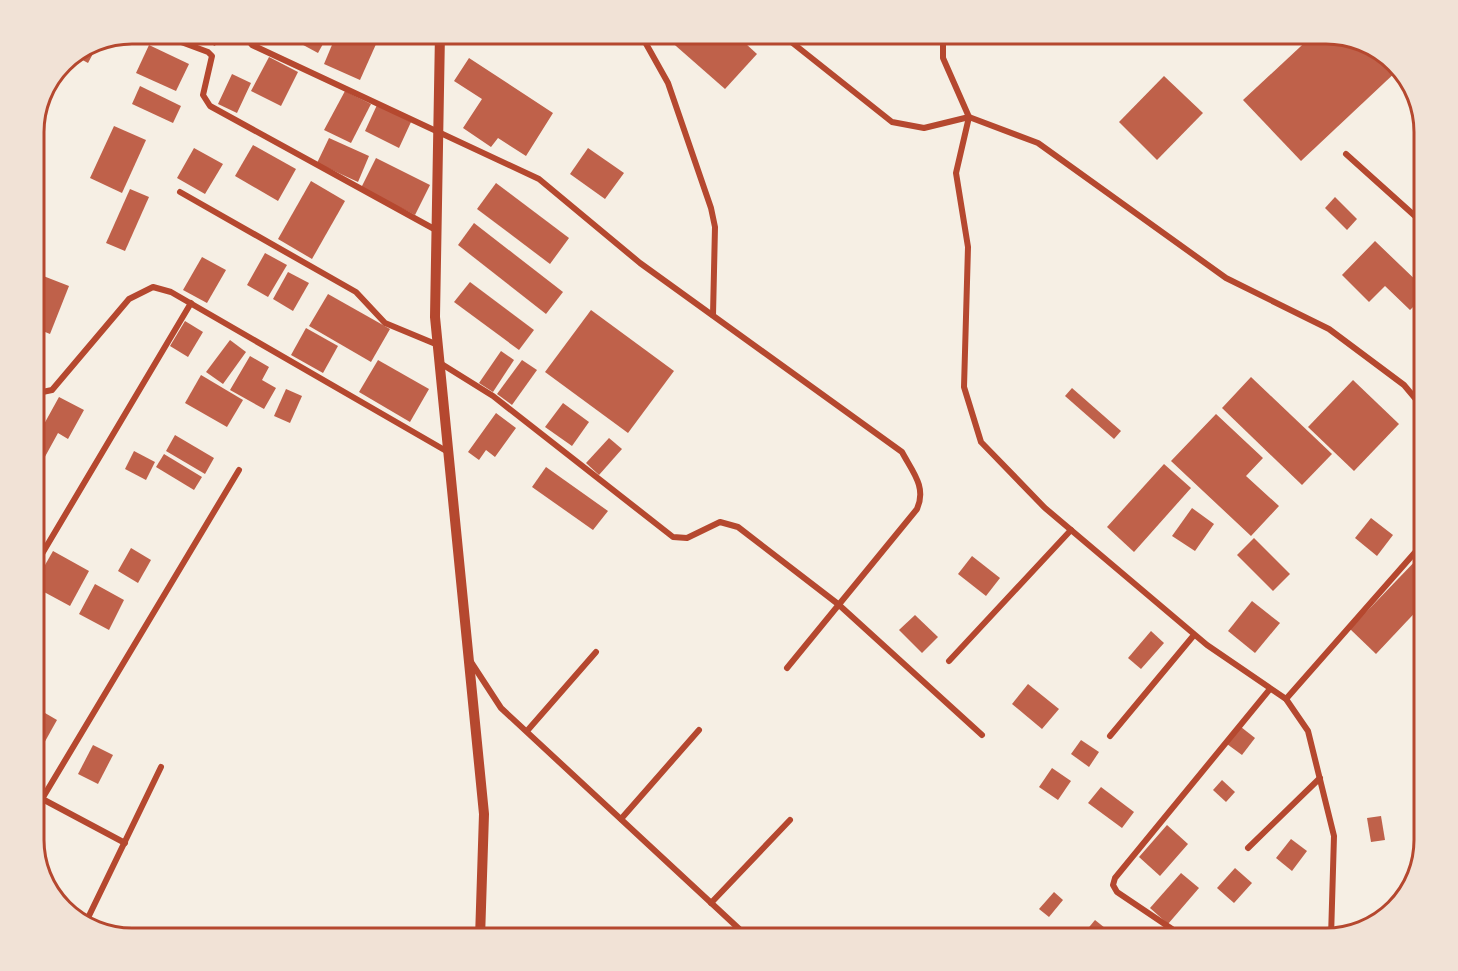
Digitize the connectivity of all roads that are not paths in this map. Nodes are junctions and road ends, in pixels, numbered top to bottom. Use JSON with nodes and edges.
{"nodes":[{"id":1,"x":187,"y":44,"type":"edge"},
{"id":2,"x":251,"y":44,"type":"edge"},
{"id":3,"x":439,"y":44,"type":"edge"},
{"id":4,"x":647,"y":44,"type":"edge"},
{"id":5,"x":794,"y":44,"type":"edge"},
{"id":6,"x":943,"y":44,"type":"edge"},
{"id":7,"x":969,"y":117,"type":"junction"},
{"id":8,"x":438,"y":131,"type":"junction"},
{"id":9,"x":1346,"y":154,"type":"dead end"},
{"id":10,"x":180,"y":192,"type":"dead end"},
{"id":11,"x":1414,"y":215,"type":"edge"},
{"id":12,"x":436,"y":230,"type":"junction"},
{"id":13,"x":191,"y":303,"type":"junction"},
{"id":14,"x":713,"y":315,"type":"junction"},
{"id":15,"x":438,"y":345,"type":"junction"},
{"id":16,"x":439,"y":363,"type":"junction"},
{"id":17,"x":44,"y":392,"type":"edge"},
{"id":18,"x":1414,"y":397,"type":"edge"},
{"id":19,"x":448,"y":453,"type":"junction"},
{"id":20,"x":239,"y":470,"type":"dead end"},
{"id":21,"x":1071,"y":530,"type":"junction"},
{"id":22,"x":44,"y":550,"type":"edge"},
{"id":23,"x":1414,"y":554,"type":"edge"},
{"id":24,"x":838,"y":604,"type":"junction"},
{"id":25,"x":1194,"y":635,"type":"junction"},
{"id":26,"x":596,"y":652,"type":"dead end"},
{"id":27,"x":469,"y":659,"type":"junction"},
{"id":28,"x":949,"y":661,"type":"dead end"},
{"id":29,"x":787,"y":668,"type":"dead end"},
{"id":30,"x":1270,"y":689,"type":"junction"},
{"id":31,"x":1286,"y":699,"type":"junction"},
{"id":32,"x":699,"y":730,"type":"dead end"},
{"id":33,"x":527,"y":731,"type":"junction"},
{"id":34,"x":982,"y":735,"type":"dead end"},
{"id":35,"x":1110,"y":736,"type":"dead end"},
{"id":36,"x":161,"y":767,"type":"dead end"},
{"id":37,"x":1320,"y":778,"type":"junction"},
{"id":38,"x":44,"y":796,"type":"edge"},
{"id":39,"x":44,"y":800,"type":"edge"},
{"id":40,"x":621,"y":819,"type":"junction"},
{"id":41,"x":790,"y":820,"type":"dead end"},
{"id":42,"x":125,"y":843,"type":"junction"},
{"id":43,"x":1248,"y":848,"type":"dead end"},
{"id":44,"x":711,"y":903,"type":"junction"},
{"id":45,"x":89,"y":916,"type":"edge"},
{"id":46,"x":480,"y":928,"type":"edge"},
{"id":47,"x":738,"y":928,"type":"edge"},
{"id":48,"x":1171,"y":928,"type":"edge"},
{"id":49,"x":1330,"y":928,"type":"edge"}],
"edges":[{"from":1,"to":12,"type":"street"},
{"from":2,"to":8,"type":"street"},
{"from":3,"to":8,"type":"street"},
{"from":4,"to":14,"type":"street"},
{"from":5,"to":7,"type":"street"},
{"from":6,"to":7,"type":"street"},
{"from":7,"to":18,"type":"street"},
{"from":7,"to":21,"type":"street"},
{"from":8,"to":12,"type":"street"},
{"from":8,"to":14,"type":"street"},
{"from":9,"to":11,"type":"street"},
{"from":10,"to":15,"type":"street"},
{"from":12,"to":15,"type":"street"},
{"from":13,"to":17,"type":"street"},
{"from":13,"to":19,"type":"street"},
{"from":13,"to":22,"type":"street"},
{"from":14,"to":24,"type":"street"},
{"from":15,"to":16,"type":"street"},
{"from":16,"to":19,"type":"street"},
{"from":16,"to":24,"type":"street"},
{"from":19,"to":27,"type":"street"},
{"from":20,"to":38,"type":"street"},
{"from":21,"to":25,"type":"street"},
{"from":21,"to":28,"type":"street"},
{"from":23,"to":31,"type":"street"},
{"from":24,"to":29,"type":"street"},
{"from":24,"to":34,"type":"street"},
{"from":25,"to":30,"type":"street"},
{"from":25,"to":35,"type":"street"},
{"from":26,"to":33,"type":"street"},
{"from":27,"to":33,"type":"street"},
{"from":27,"to":46,"type":"street"},
{"from":30,"to":31,"type":"street"},
{"from":30,"to":48,"type":"street"},
{"from":31,"to":37,"type":"street"},
{"from":32,"to":40,"type":"street"},
{"from":33,"to":40,"type":"street"},
{"from":36,"to":42,"type":"street"},
{"from":37,"to":43,"type":"street"},
{"from":37,"to":49,"type":"street"},
{"from":39,"to":42,"type":"street"},
{"from":40,"to":44,"type":"street"},
{"from":41,"to":44,"type":"street"},
{"from":42,"to":45,"type":"street"},
{"from":44,"to":47,"type":"street"}]}
